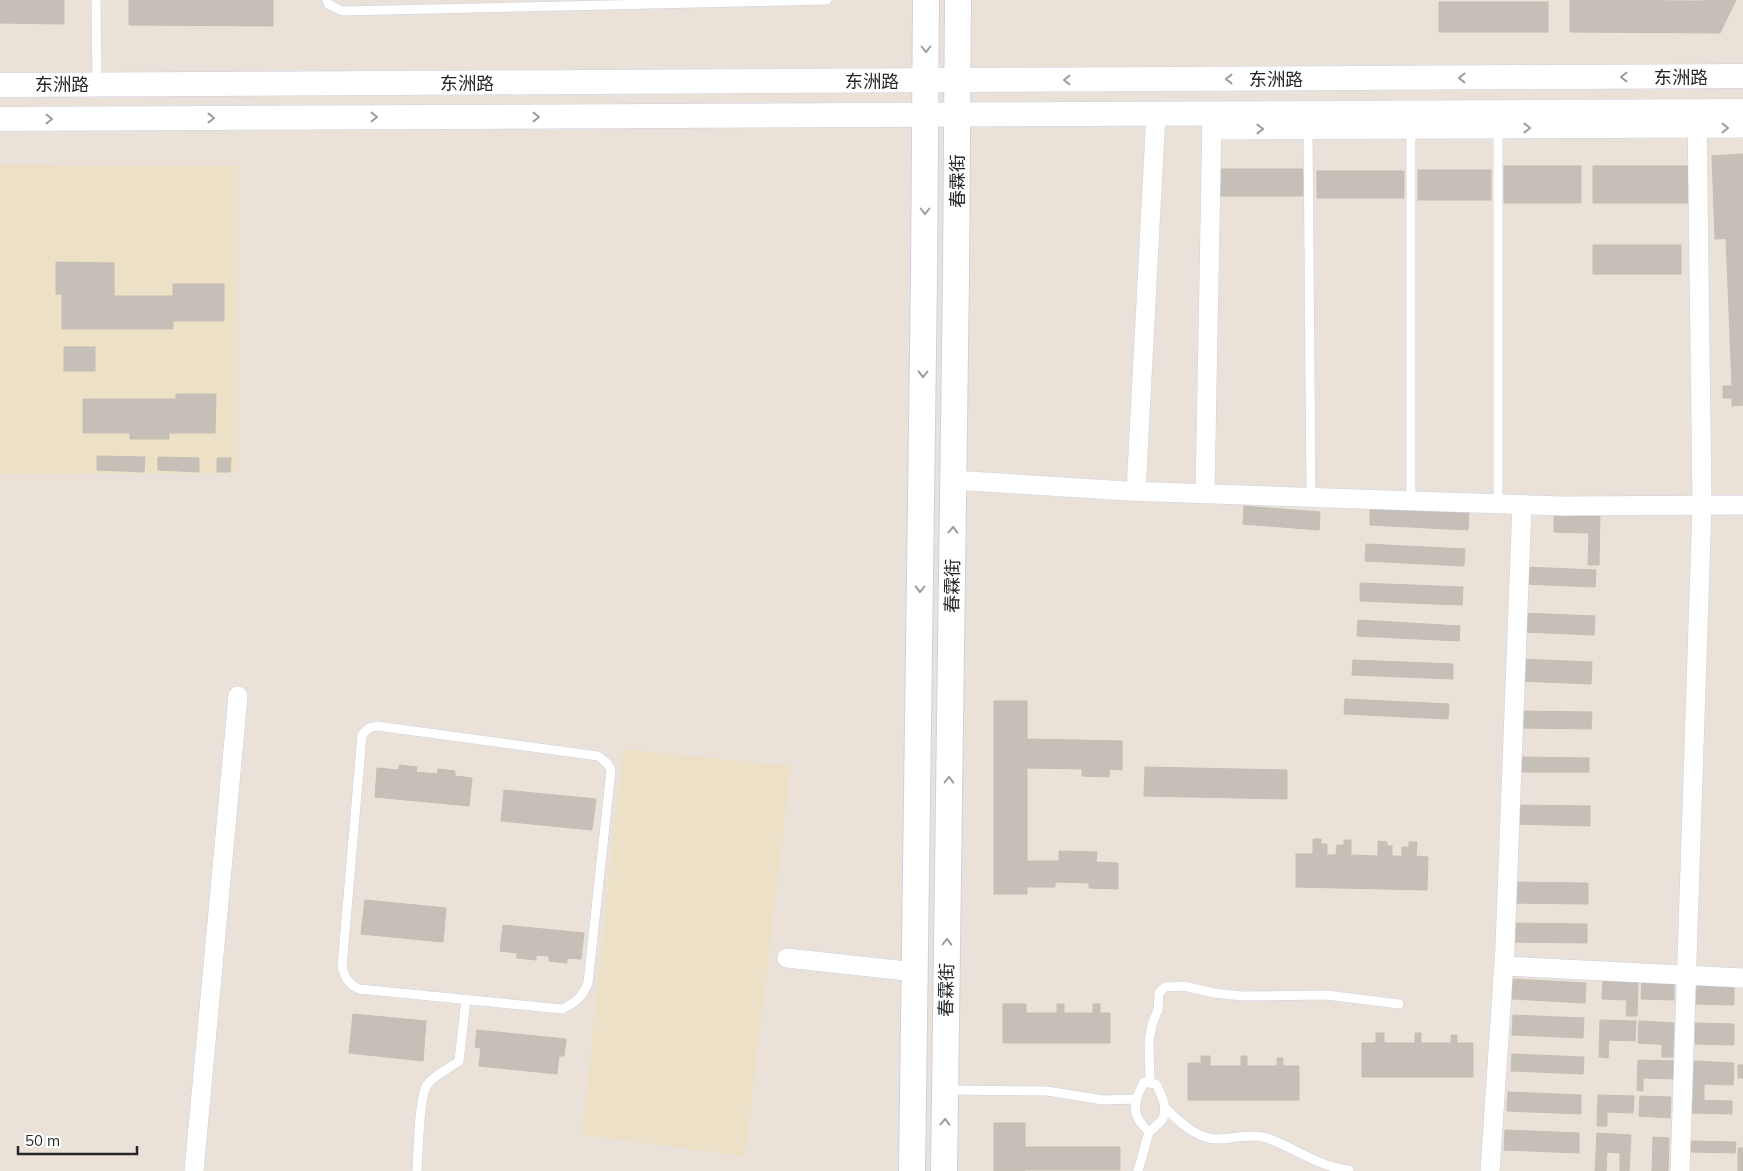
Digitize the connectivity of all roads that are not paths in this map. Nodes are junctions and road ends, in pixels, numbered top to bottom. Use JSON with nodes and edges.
{"nodes":[{"id":1,"x":96,"y":0,"type":"edge"},
{"id":2,"x":327,"y":0,"type":"edge"},
{"id":3,"x":827,"y":0,"type":"edge"},
{"id":4,"x":926,"y":0,"type":"edge"},
{"id":5,"x":958,"y":0,"type":"edge"},
{"id":6,"x":1743,"y":76,"type":"edge"},
{"id":7,"x":925,"y":80,"type":"junction"},
{"id":8,"x":957,"y":80,"type":"junction"},
{"id":9,"x":97,"y":84,"type":"junction"},
{"id":10,"x":0,"y":85,"type":"edge"},
{"id":11,"x":1743,"y":111,"type":"edge"},
{"id":12,"x":957,"y":114,"type":"junction"},
{"id":13,"x":1156,"y":114,"type":"junction"},
{"id":14,"x":925,"y":115,"type":"junction"},
{"id":15,"x":0,"y":119,"type":"edge"},
{"id":16,"x":1697,"y":119,"type":"junction"},
{"id":17,"x":1211,"y":121,"type":"junction"},
{"id":18,"x":1498,"y":128,"type":"junction"},
{"id":19,"x":1743,"y":128,"type":"edge"},
{"id":20,"x":1308,"y":129,"type":"junction"},
{"id":21,"x":1411,"y":129,"type":"junction"},
{"id":22,"x":953,"y":480,"type":"junction"},
{"id":23,"x":1136,"y":491,"type":"junction"},
{"id":24,"x":1205,"y":494,"type":"junction"},
{"id":25,"x":1311,"y":497,"type":"junction"},
{"id":26,"x":1411,"y":501,"type":"junction"},
{"id":27,"x":1498,"y":504,"type":"junction"},
{"id":28,"x":1522,"y":505,"type":"junction"},
{"id":29,"x":1743,"y":505,"type":"edge"},
{"id":30,"x":1702,"y":506,"type":"junction"},
{"id":31,"x":238,"y":696,"type":"dead end"},
{"id":32,"x":787,"y":958,"type":"dead end"},
{"id":33,"x":1504,"y":966,"type":"junction"},
{"id":34,"x":915,"y":972,"type":"junction"},
{"id":35,"x":1686,"y":976,"type":"junction"},
{"id":36,"x":1743,"y":978,"type":"edge"},
{"id":37,"x":466,"y":999,"type":"junction"},
{"id":38,"x":1399,"y":1004,"type":"dead end"},
{"id":39,"x":1150,"y":1083,"type":"junction"},
{"id":40,"x":945,"y":1090,"type":"junction"},
{"id":41,"x":1136,"y":1099,"type":"junction"},
{"id":42,"x":1165,"y":1108,"type":"junction"},
{"id":43,"x":1149,"y":1132,"type":"junction"},
{"id":44,"x":1349,"y":1170,"type":"dead end"},
{"id":45,"x":194,"y":1171,"type":"edge"},
{"id":46,"x":417,"y":1171,"type":"edge"},
{"id":47,"x":912,"y":1171,"type":"edge"},
{"id":48,"x":944,"y":1171,"type":"edge"},
{"id":49,"x":1138,"y":1171,"type":"edge"},
{"id":50,"x":1490,"y":1171,"type":"edge"},
{"id":51,"x":1680,"y":1171,"type":"edge"}],
"edges":[{"from":1,"to":9,"type":"lane"},
{"from":2,"to":3,"type":"lane"},
{"from":4,"to":7,"type":"main road","name":"春霖街","one_way":true},
{"from":5,"to":8,"type":"main road","name":"春霖街"},
{"from":6,"to":8,"type":"street","name":"东洲路","one_way":true},
{"from":7,"to":8,"type":"street","name":"东洲路"},
{"from":7,"to":9,"type":"street","name":"东洲路"},
{"from":7,"to":14,"type":"main road","name":"春霖街"},
{"from":8,"to":12,"type":"main road","name":"春霖街"},
{"from":9,"to":10,"type":"street","name":"东洲路"},
{"from":11,"to":16,"type":"street","name":"东洲路"},
{"from":12,"to":13,"type":"street","name":"东洲路"},
{"from":12,"to":14,"type":"street","name":"东洲路"},
{"from":12,"to":22,"type":"main road","name":"春霖街"},
{"from":13,"to":17,"type":"street","name":"东洲路"},
{"from":13,"to":23,"type":"street"},
{"from":15,"to":14,"type":"street","name":"东洲路","one_way":true},
{"from":14,"to":34,"type":"main road","name":"春霖街","one_way":true},
{"from":16,"to":17,"type":"street","name":"东洲路"},
{"from":18,"to":16,"type":"street","one_way":true},
{"from":16,"to":19,"type":"street","one_way":true},
{"from":16,"to":30,"type":"street"},
{"from":17,"to":20,"type":"street","one_way":true},
{"from":17,"to":24,"type":"street"},
{"from":18,"to":21,"type":"street"},
{"from":18,"to":27,"type":"lane"},
{"from":20,"to":21,"type":"street"},
{"from":20,"to":25,"type":"lane"},
{"from":21,"to":26,"type":"lane"},
{"from":22,"to":23,"type":"street"},
{"from":40,"to":22,"type":"main road","name":"春霖街","one_way":true},
{"from":23,"to":24,"type":"street"},
{"from":24,"to":25,"type":"street"},
{"from":25,"to":26,"type":"street"},
{"from":26,"to":27,"type":"street"},
{"from":27,"to":28,"type":"street"},
{"from":28,"to":30,"type":"street"},
{"from":28,"to":33,"type":"street"},
{"from":29,"to":30,"type":"street"},
{"from":30,"to":35,"type":"street"},
{"from":31,"to":45,"type":"street"},
{"from":32,"to":34,"type":"street"},
{"from":33,"to":35,"type":"street"},
{"from":33,"to":50,"type":"street"},
{"from":34,"to":47,"type":"main road","name":"春霖街"},
{"from":35,"to":36,"type":"street"},
{"from":35,"to":51,"type":"street"},
{"from":37,"to":37,"type":"lane"},
{"from":37,"to":46,"type":"lane"},
{"from":38,"to":39,"type":"lane"},
{"from":39,"to":41,"type":"lane"},
{"from":39,"to":42,"type":"lane"},
{"from":40,"to":41,"type":"lane"},
{"from":48,"to":40,"type":"main road","name":"春霖街","one_way":true},
{"from":41,"to":43,"type":"lane"},
{"from":42,"to":43,"type":"lane"},
{"from":42,"to":44,"type":"lane"},
{"from":43,"to":49,"type":"lane"}]}
